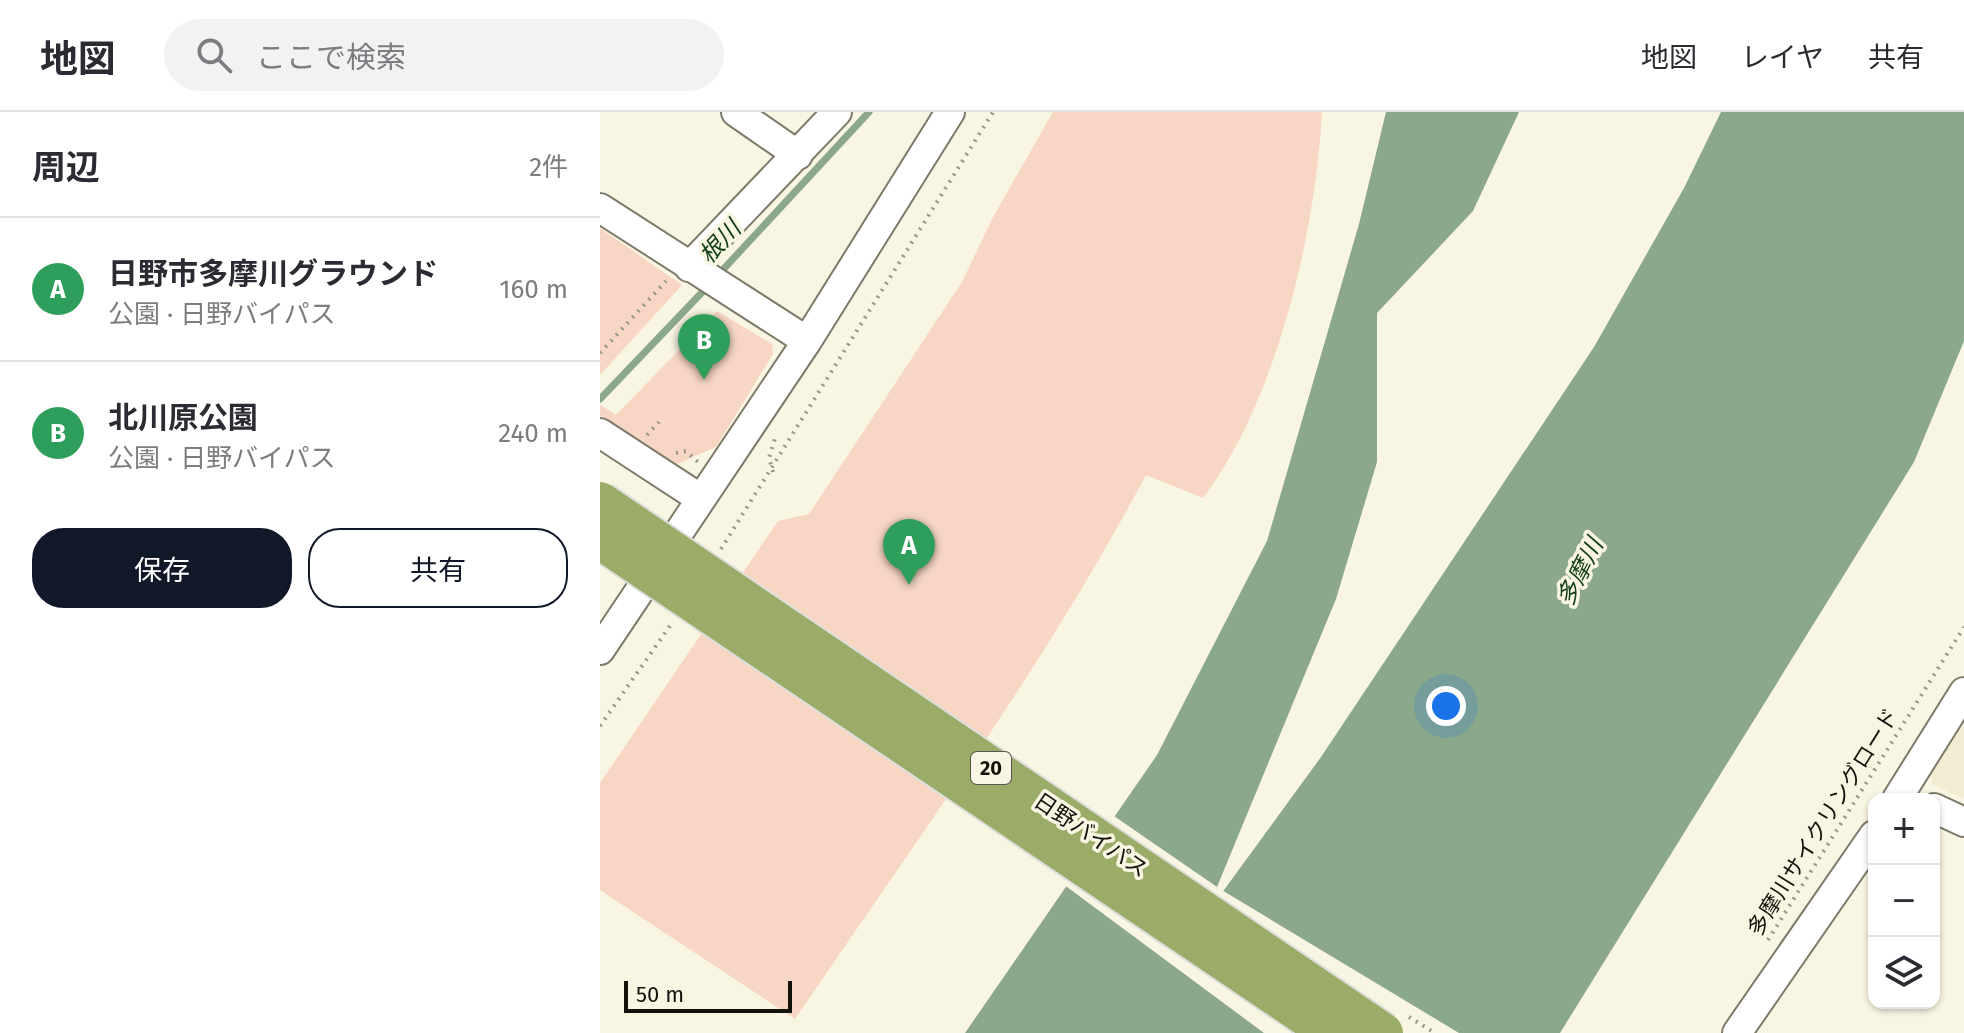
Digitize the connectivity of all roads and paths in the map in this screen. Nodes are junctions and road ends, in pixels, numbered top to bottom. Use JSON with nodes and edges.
{"nodes":[{"id":1,"x":736,"y":112,"type":"edge"},
{"id":2,"x":837,"y":112,"type":"edge"},
{"id":3,"x":950,"y":112,"type":"edge"},
{"id":4,"x":993,"y":112,"type":"edge"},
{"id":5,"x":798,"y":155,"type":"junction"},
{"id":6,"x":600,"y":208,"type":"edge"},
{"id":7,"x":687,"y":271,"type":"junction"},
{"id":8,"x":807,"y":341,"type":"junction"},
{"id":9,"x":600,"y":353,"type":"edge"},
{"id":10,"x":659,"y":422,"type":"dead end"},
{"id":11,"x":600,"y":433,"type":"edge"},
{"id":12,"x":647,"y":436,"type":"dead end"},
{"id":13,"x":701,"y":499,"type":"junction"},
{"id":14,"x":600,"y":502,"type":"edge"},
{"id":15,"x":600,"y":539,"type":"edge"},
{"id":16,"x":718,"y":554,"type":"dead end"},
{"id":17,"x":675,"y":618,"type":"dead end"},
{"id":18,"x":1964,"y":627,"type":"edge"},
{"id":19,"x":600,"y":650,"type":"edge"},
{"id":20,"x":1964,"y":692,"type":"edge"},
{"id":21,"x":600,"y":726,"type":"edge"},
{"id":22,"x":1908,"y":793,"type":"edge"},
{"id":23,"x":1940,"y":811,"type":"edge"},
{"id":24,"x":1964,"y":822,"type":"edge"},
{"id":25,"x":1868,"y":844,"type":"edge"},
{"id":26,"x":1767,"y":942,"type":"dead end"},
{"id":27,"x":1331,"y":1033,"type":"edge"},
{"id":28,"x":1383,"y":1033,"type":"edge"},
{"id":29,"x":1737,"y":1033,"type":"edge"}],
"edges":[{"from":1,"to":5,"type":"street"},
{"from":2,"to":5,"type":"street"},
{"from":3,"to":8,"type":"street"},
{"from":4,"to":16,"type":"path"},
{"from":5,"to":7,"type":"street"},
{"from":6,"to":7,"type":"street"},
{"from":7,"to":8,"type":"street"},
{"from":7,"to":9,"type":"path"},
{"from":8,"to":13,"type":"street"},
{"from":10,"to":12,"type":"path"},
{"from":11,"to":13,"type":"street"},
{"from":13,"to":19,"type":"street"},
{"from":14,"to":28,"type":"highway","name":"日野バイパス","number":"20","bridge":true},
{"from":15,"to":27,"type":"highway","name":"日野バイパス","number":"20","bridge":true},
{"from":17,"to":21,"type":"path"},
{"from":18,"to":26,"type":"path","name":"多摩川サイクリングロード"},
{"from":20,"to":22,"type":"street"},
{"from":23,"to":24,"type":"street"},
{"from":25,"to":29,"type":"street"}]}
